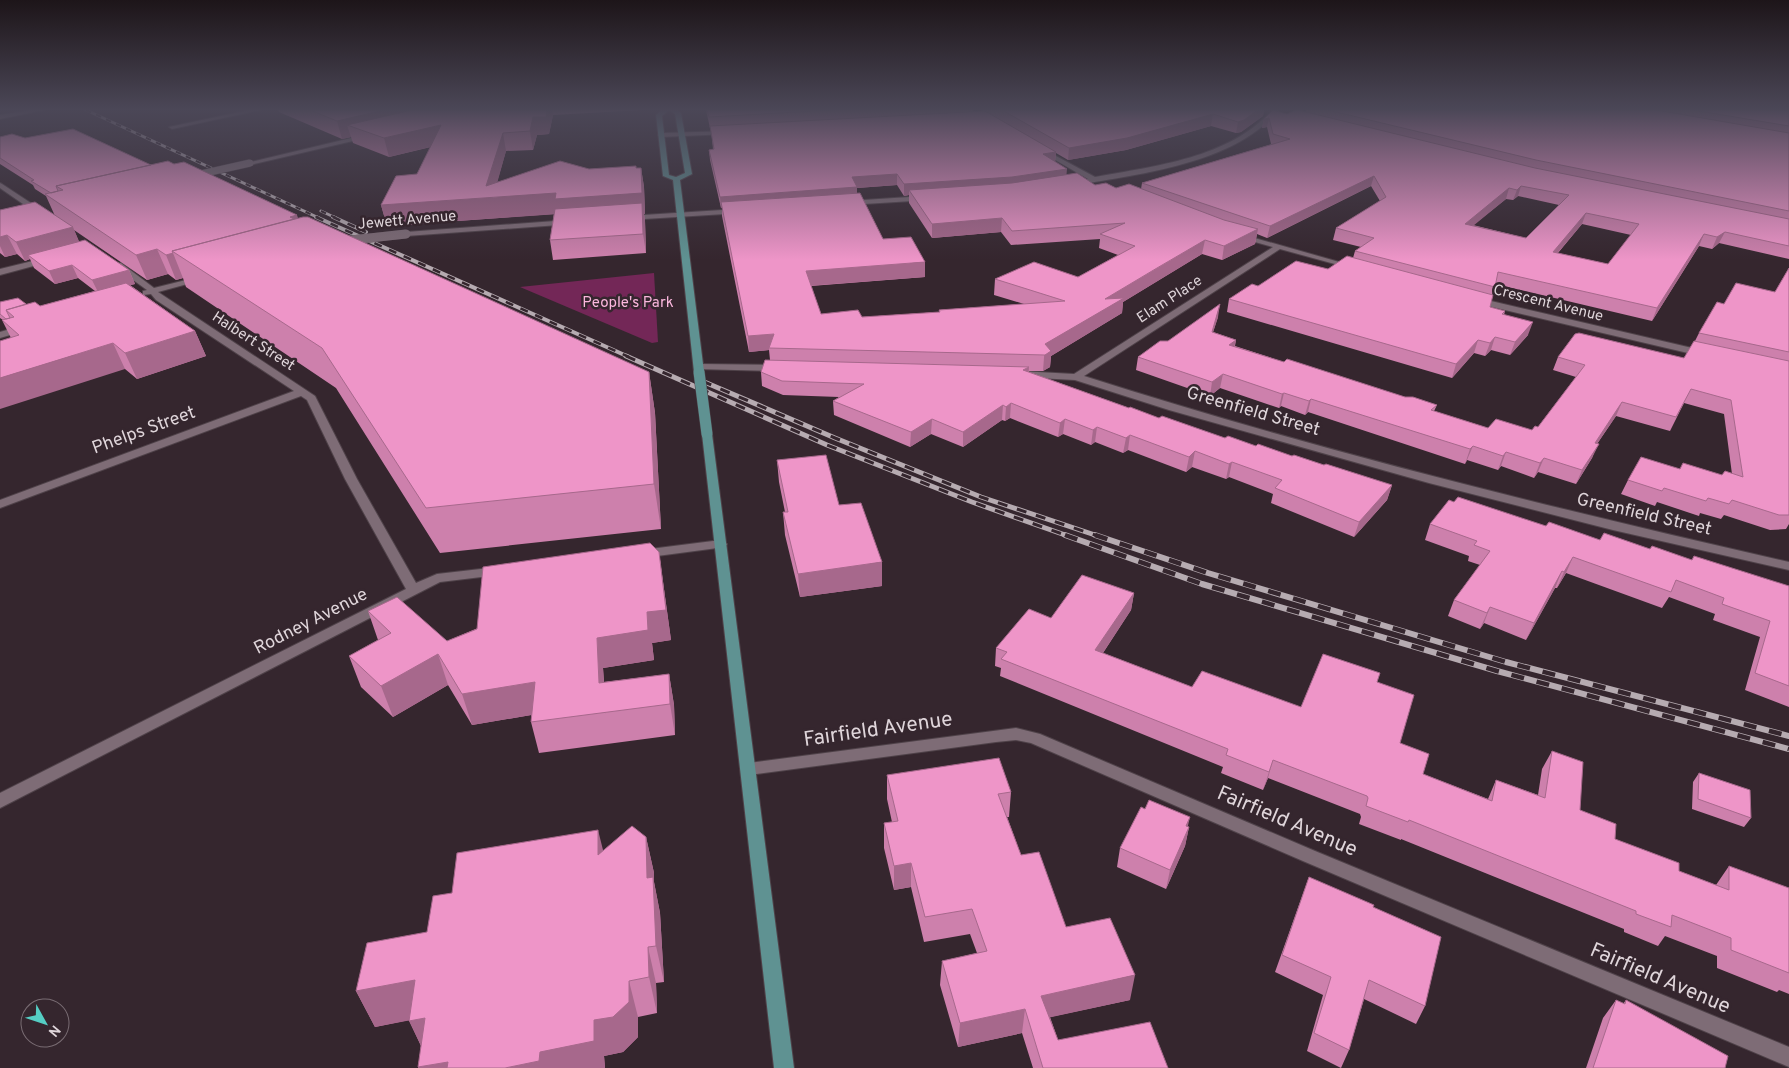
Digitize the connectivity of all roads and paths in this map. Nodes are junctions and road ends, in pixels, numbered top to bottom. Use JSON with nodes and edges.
{"nodes":[{"id":1,"x":264,"y":160,"type":"edge"},
{"id":2,"x":664,"y":160,"type":"edge"},
{"id":3,"x":687,"y":160,"type":"edge"},
{"id":4,"x":1059,"y":160,"type":"edge"},
{"id":5,"x":1179,"y":160,"type":"edge"},
{"id":6,"x":180,"y":179,"type":"edge"},
{"id":7,"x":676,"y":179,"type":"junction"},
{"id":8,"x":1094,"y":180,"type":"junction"},
{"id":9,"x":0,"y":185,"type":"edge"},
{"id":10,"x":1105,"y":185,"type":"edge"},
{"id":11,"x":1060,"y":186,"type":"edge"},
{"id":12,"x":934,"y":197,"type":"edge"},
{"id":13,"x":841,"y":204,"type":"edge"},
{"id":14,"x":44,"y":210,"type":"junction"},
{"id":15,"x":751,"y":210,"type":"edge"},
{"id":16,"x":27,"y":214,"type":"edge"},
{"id":17,"x":680,"y":215,"type":"junction"},
{"id":18,"x":620,"y":219,"type":"edge"},
{"id":19,"x":52,"y":220,"type":"edge"},
{"id":20,"x":582,"y":221,"type":"edge"},
{"id":21,"x":1231,"y":232,"type":"edge"},
{"id":22,"x":334,"y":242,"type":"edge"},
{"id":23,"x":1279,"y":246,"type":"junction"},
{"id":24,"x":62,"y":256,"type":"edge"},
{"id":25,"x":109,"y":259,"type":"edge"},
{"id":26,"x":1364,"y":270,"type":"edge"},
{"id":27,"x":0,"y":272,"type":"edge"},
{"id":28,"x":206,"y":276,"type":"edge"},
{"id":29,"x":153,"y":291,"type":"junction"},
{"id":30,"x":137,"y":296,"type":"edge"},
{"id":31,"x":1465,"y":298,"type":"edge"},
{"id":32,"x":37,"y":324,"type":"edge"},
{"id":33,"x":0,"y":335,"type":"edge"},
{"id":34,"x":1716,"y":357,"type":"edge"},
{"id":35,"x":786,"y":368,"type":"edge"},
{"id":36,"x":699,"y":370,"type":"junction"},
{"id":37,"x":1006,"y":374,"type":"edge"},
{"id":38,"x":1076,"y":377,"type":"junction"},
{"id":39,"x":301,"y":392,"type":"junction"},
{"id":40,"x":0,"y":504,"type":"edge"},
{"id":41,"x":721,"y":544,"type":"junction"},
{"id":42,"x":629,"y":555,"type":"edge"},
{"id":43,"x":1789,"y":566,"type":"edge"},
{"id":44,"x":514,"y":569,"type":"edge"},
{"id":45,"x":413,"y":590,"type":"junction"},
{"id":46,"x":749,"y":769,"type":"junction"},
{"id":47,"x":0,"y":801,"type":"edge"},
{"id":48,"x":1789,"y":1057,"type":"edge"},
{"id":49,"x":784,"y":1068,"type":"edge"}],
"edges":[{"from":1,"to":6,"type":"street","bridge":true},
{"from":2,"to":7,"type":"main road"},
{"from":3,"to":7,"type":"main road"},
{"from":4,"to":8,"type":"street"},
{"from":5,"to":8,"type":"street"},
{"from":7,"to":17,"type":"main road"},
{"from":8,"to":10,"type":"street"},
{"from":8,"to":11,"type":"street"},
{"from":9,"to":14,"type":"street"},
{"from":12,"to":13,"type":"street"},
{"from":14,"to":16,"type":"street"},
{"from":14,"to":19,"type":"street"},
{"from":15,"to":17,"type":"street"},
{"from":17,"to":18,"type":"street"},
{"from":17,"to":36,"type":"main road"},
{"from":20,"to":22,"type":"street","name":"Jewett Avenue","bridge":true},
{"from":21,"to":23,"type":"street"},
{"from":23,"to":26,"type":"street"},
{"from":23,"to":38,"type":"street","name":"Elam Place"},
{"from":24,"to":27,"type":"street"},
{"from":25,"to":29,"type":"street","name":"Halbert Street"},
{"from":28,"to":29,"type":"street"},
{"from":29,"to":30,"type":"street"},
{"from":29,"to":39,"type":"street","name":"Halbert Street"},
{"from":31,"to":34,"type":"street","name":"Crescent Avenue"},
{"from":32,"to":33,"type":"street"},
{"from":35,"to":36,"type":"street"},
{"from":36,"to":41,"type":"main road","bridge":true},
{"from":37,"to":38,"type":"street","name":"Greenfield Street"},
{"from":38,"to":43,"type":"street","name":"Greenfield Street"},
{"from":39,"to":40,"type":"street","name":"Phelps Street"},
{"from":39,"to":45,"type":"street","name":"Halbert Street"},
{"from":41,"to":42,"type":"street"},
{"from":41,"to":46,"type":"main road"},
{"from":44,"to":45,"type":"street","name":"Rodney Avenue"},
{"from":45,"to":47,"type":"street","name":"Rodney Avenue"},
{"from":46,"to":48,"type":"street","name":"Fairfield Avenue"},
{"from":46,"to":49,"type":"main road"}]}
